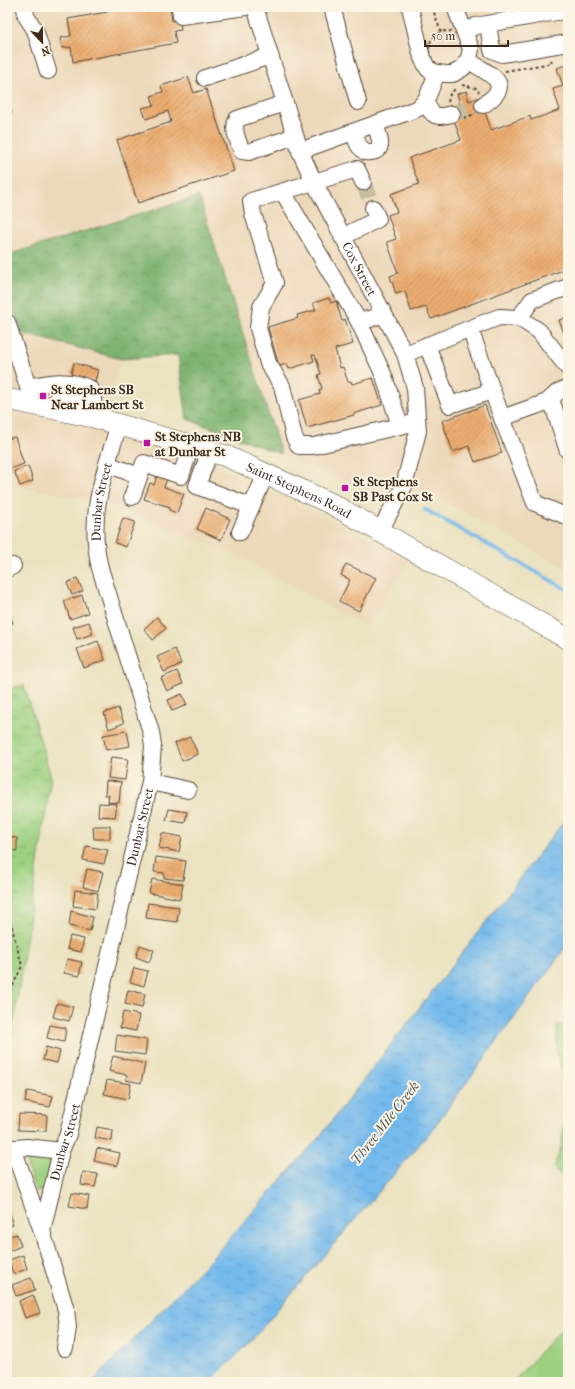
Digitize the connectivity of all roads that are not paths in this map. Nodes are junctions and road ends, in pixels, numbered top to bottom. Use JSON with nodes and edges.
{"nodes":[{"id":1,"x":25,"y":7,"type":"edge"},
{"id":2,"x":180,"y":7,"type":"edge"},
{"id":3,"x":246,"y":7,"type":"edge"},
{"id":4,"x":255,"y":7,"type":"edge"},
{"id":5,"x":332,"y":7,"type":"edge"},
{"id":6,"x":410,"y":7,"type":"edge"},
{"id":7,"x":455,"y":7,"type":"edge"},
{"id":8,"x":568,"y":10,"type":"edge"},
{"id":9,"x":543,"y":11,"type":"edge"},
{"id":10,"x":488,"y":24,"type":"junction"},
{"id":11,"x":465,"y":31,"type":"junction"},
{"id":12,"x":568,"y":43,"type":"edge"},
{"id":13,"x":270,"y":56,"type":"junction"},
{"id":14,"x":468,"y":60,"type":"junction"},
{"id":15,"x":48,"y":71,"type":"dead end"},
{"id":16,"x":437,"y":73,"type":"junction"},
{"id":17,"x":205,"y":78,"type":"dead end"},
{"id":18,"x":358,"y":102,"type":"dead end"},
{"id":19,"x":424,"y":102,"type":"junction"},
{"id":20,"x":285,"y":103,"type":"junction"},
{"id":21,"x":483,"y":105,"type":"tunnel mouth"},
{"id":22,"x":451,"y":115,"type":"tunnel mouth"},
{"id":23,"x":376,"y":124,"type":"junction"},
{"id":24,"x":353,"y":132,"type":"junction"},
{"id":25,"x":295,"y":136,"type":"junction"},
{"id":26,"x":300,"y":151,"type":"junction"},
{"id":27,"x":314,"y":182,"type":"junction"},
{"id":28,"x":363,"y":182,"type":"tunnel mouth"},
{"id":29,"x":283,"y":192,"type":"junction"},
{"id":30,"x":373,"y":208,"type":"tunnel mouth"},
{"id":31,"x":342,"y":237,"type":"junction"},
{"id":32,"x":568,"y":287,"type":"edge"},
{"id":33,"x":383,"y":314,"type":"junction"},
{"id":34,"x":519,"y":318,"type":"junction"},
{"id":35,"x":358,"y":320,"type":"junction"},
{"id":36,"x":7,"y":322,"type":"edge"},
{"id":37,"x":470,"y":329,"type":"junction"},
{"id":38,"x":427,"y":345,"type":"junction"},
{"id":39,"x":405,"y":354,"type":"junction"},
{"id":40,"x":568,"y":368,"type":"edge"},
{"id":41,"x":568,"y":388,"type":"edge"},
{"id":42,"x":492,"y":391,"type":"junction"},
{"id":43,"x":31,"y":396,"type":"junction"},
{"id":44,"x":57,"y":396,"type":"junction"},
{"id":45,"x":7,"y":399,"type":"edge"},
{"id":46,"x":551,"y":399,"type":"junction"},
{"id":47,"x":93,"y":410,"type":"junction"},
{"id":48,"x":502,"y":418,"type":"junction"},
{"id":49,"x":417,"y":422,"type":"junction"},
{"id":50,"x":119,"y":424,"type":"junction"},
{"id":51,"x":400,"y":426,"type":"junction"},
{"id":52,"x":200,"y":448,"type":"junction"},
{"id":53,"x":568,"y":451,"type":"edge"},
{"id":54,"x":107,"y":464,"type":"junction"},
{"id":55,"x":266,"y":474,"type":"junction"},
{"id":56,"x":139,"y":476,"type":"junction"},
{"id":57,"x":132,"y":497,"type":"dead end"},
{"id":58,"x":250,"y":506,"type":"junction"},
{"id":59,"x":568,"y":518,"type":"edge"},
{"id":60,"x":380,"y":531,"type":"junction"},
{"id":61,"x":240,"y":532,"type":"dead end"},
{"id":62,"x":568,"y":639,"type":"edge"},
{"id":63,"x":150,"y":782,"type":"junction"},
{"id":64,"x":188,"y":790,"type":"dead end"},
{"id":65,"x":10,"y":1148,"type":"edge"},
{"id":66,"x":61,"y":1151,"type":"junction"},
{"id":67,"x":42,"y":1231,"type":"junction"},
{"id":68,"x":65,"y":1348,"type":"dead end"}],
"edges":[{"from":1,"to":15,"type":"street"},
{"from":2,"to":3,"type":"street"},
{"from":4,"to":13,"type":"street","name":"Cox Street"},
{"from":5,"to":18,"type":"street"},
{"from":6,"to":16,"type":"street"},
{"from":7,"to":11,"type":"street"},
{"from":8,"to":9,"type":"street"},
{"from":9,"to":10,"type":"street"},
{"from":10,"to":11,"type":"street"},
{"from":10,"to":12,"type":"street"},
{"from":11,"to":14,"type":"street"},
{"from":13,"to":17,"type":"street"},
{"from":13,"to":20,"type":"street","name":"Cox Street"},
{"from":14,"to":16,"type":"street"},
{"from":14,"to":21,"type":"street"},
{"from":16,"to":19,"type":"street"},
{"from":19,"to":22,"type":"street"},
{"from":19,"to":23,"type":"street"},
{"from":20,"to":25,"type":"street","name":"Cox Street"},
{"from":20,"to":25,"type":"street"},
{"from":23,"to":24,"type":"street"},
{"from":23,"to":24,"type":"street"},
{"from":24,"to":26,"type":"street"},
{"from":25,"to":26,"type":"street","name":"Cox Street"},
{"from":26,"to":27,"type":"street","name":"Cox Street"},
{"from":27,"to":28,"type":"street"},
{"from":27,"to":29,"type":"street"},
{"from":27,"to":31,"type":"street","name":"Cox Street"},
{"from":29,"to":35,"type":"street"},
{"from":29,"to":51,"type":"street"},
{"from":30,"to":31,"type":"street"},
{"from":31,"to":33,"type":"street","name":"Cox Street"},
{"from":32,"to":34,"type":"street"},
{"from":33,"to":35,"type":"street"},
{"from":33,"to":39,"type":"street","name":"Cox Street"},
{"from":34,"to":37,"type":"street"},
{"from":34,"to":40,"type":"street"},
{"from":35,"to":51,"type":"street"},
{"from":36,"to":43,"type":"street"},
{"from":37,"to":38,"type":"street"},
{"from":37,"to":42,"type":"street"},
{"from":38,"to":39,"type":"street"},
{"from":38,"to":42,"type":"street"},
{"from":39,"to":49,"type":"street","name":"Cox Street"},
{"from":41,"to":46,"type":"street"},
{"from":42,"to":48,"type":"street"},
{"from":43,"to":44,"type":"main road","name":"Saint Stephens Road"},
{"from":43,"to":44,"type":"street"},
{"from":43,"to":45,"type":"main road","name":"Saint Stephens Road"},
{"from":44,"to":47,"type":"main road","name":"Saint Stephens Road"},
{"from":44,"to":47,"type":"street"},
{"from":46,"to":48,"type":"street"},
{"from":46,"to":53,"type":"street"},
{"from":47,"to":50,"type":"main road","name":"Saint Stephens Road"},
{"from":48,"to":59,"type":"street"},
{"from":49,"to":51,"type":"street"},
{"from":49,"to":60,"type":"street","name":"Cox Street"},
{"from":50,"to":52,"type":"main road","name":"Saint Stephens Road"},
{"from":50,"to":54,"type":"street","name":"Dunbar Street"},
{"from":52,"to":55,"type":"main road","name":"Saint Stephens Road"},
{"from":52,"to":56,"type":"street"},
{"from":52,"to":58,"type":"street"},
{"from":54,"to":56,"type":"street"},
{"from":54,"to":63,"type":"street","name":"Dunbar Street"},
{"from":55,"to":58,"type":"street"},
{"from":55,"to":60,"type":"main road","name":"Saint Stephens Road"},
{"from":56,"to":57,"type":"street"},
{"from":58,"to":61,"type":"street"},
{"from":60,"to":62,"type":"main road","name":"Saint Stephens Road"},
{"from":63,"to":64,"type":"street"},
{"from":63,"to":66,"type":"street","name":"Dunbar Street"},
{"from":65,"to":66,"type":"street"},
{"from":65,"to":67,"type":"street"},
{"from":66,"to":67,"type":"street","name":"Dunbar Street"},
{"from":67,"to":68,"type":"street"}]}
